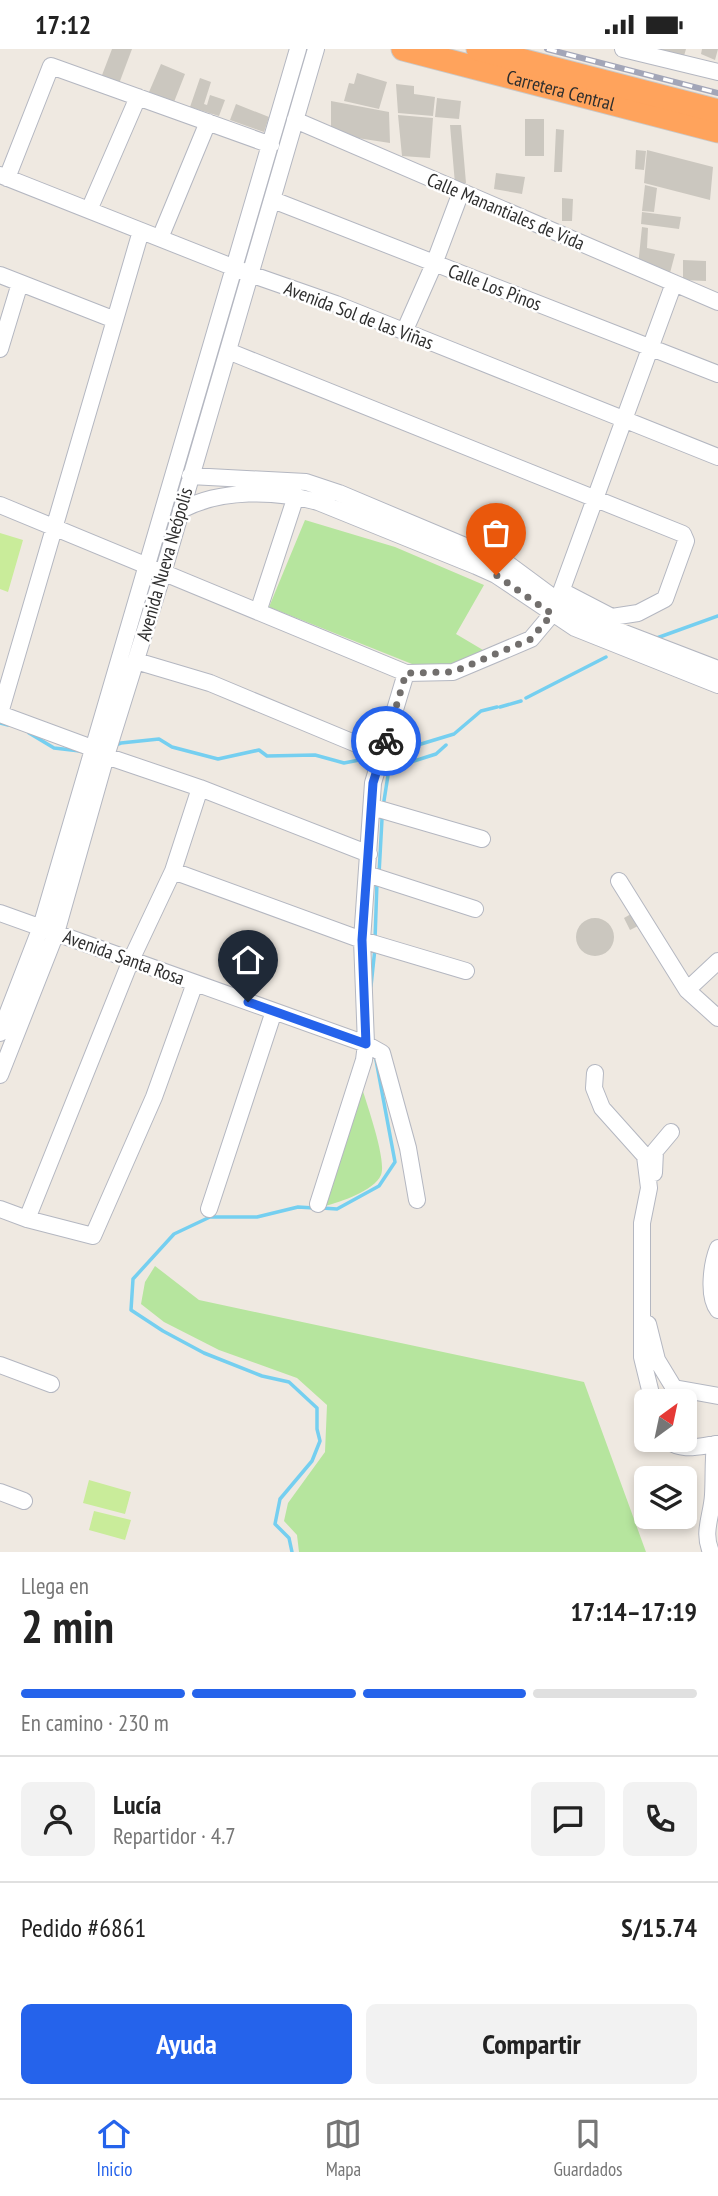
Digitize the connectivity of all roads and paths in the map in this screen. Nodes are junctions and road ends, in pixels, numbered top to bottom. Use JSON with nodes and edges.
{"nodes":[{"id":1,"x":298,"y":49,"type":"edge"},
{"id":2,"x":316,"y":49,"type":"edge"},
{"id":3,"x":403,"y":49,"type":"edge"},
{"id":4,"x":478,"y":49,"type":"edge"},
{"id":5,"x":624,"y":49,"type":"edge"},
{"id":6,"x":718,"y":72,"type":"edge"},
{"id":7,"x":138,"y":97,"type":"junction"},
{"id":8,"x":718,"y":111,"type":"edge"},
{"id":9,"x":295,"y":120,"type":"junction"},
{"id":10,"x":208,"y":123,"type":"junction"},
{"id":11,"x":718,"y":131,"type":"edge"},
{"id":12,"x":271,"y":145,"type":"junction"},
{"id":13,"x":3,"y":176,"type":"edge"},
{"id":14,"x":461,"y":192,"type":"junction"},
{"id":15,"x":273,"y":200,"type":"junction"},
{"id":16,"x":89,"y":210,"type":"junction"},
{"id":17,"x":141,"y":231,"type":"junction"},
{"id":18,"x":160,"y":238,"type":"junction"},
{"id":19,"x":434,"y":264,"type":"junction"},
{"id":20,"x":243,"y":271,"type":"junction"},
{"id":21,"x":0,"y":275,"type":"edge"},
{"id":22,"x":20,"y":283,"type":"junction"},
{"id":23,"x":674,"y":283,"type":"junction"},
{"id":24,"x":718,"y":302,"type":"edge"},
{"id":25,"x":115,"y":320,"type":"junction"},
{"id":26,"x":404,"y":332,"type":"junction"},
{"id":27,"x":650,"y":348,"type":"junction"},
{"id":28,"x":0,"y":349,"type":"edge"},
{"id":29,"x":228,"y":351,"type":"junction"},
{"id":30,"x":718,"y":374,"type":"edge"},
{"id":31,"x":624,"y":421,"type":"junction"},
{"id":32,"x":718,"y":457,"type":"edge"},
{"id":33,"x":190,"y":476,"type":"junction"},
{"id":34,"x":296,"y":496,"type":"junction"},
{"id":35,"x":595,"y":500,"type":"junction"},
{"id":36,"x":0,"y":505,"type":"edge"},
{"id":37,"x":181,"y":510,"type":"junction"},
{"id":38,"x":54,"y":527,"type":"junction"},
{"id":39,"x":156,"y":570,"type":"junction"},
{"id":40,"x":557,"y":602,"type":"junction"},
{"id":41,"x":258,"y":612,"type":"junction"},
{"id":42,"x":136,"y":661,"type":"junction"},
{"id":43,"x":718,"y":669,"type":"edge"},
{"id":44,"x":406,"y":673,"type":"junction"},
{"id":45,"x":718,"y":685,"type":"edge"},
{"id":46,"x":0,"y":713,"type":"edge"},
{"id":47,"x":359,"y":745,"type":"dead end"},
{"id":48,"x":99,"y":752,"type":"junction"},
{"id":49,"x":200,"y":788,"type":"junction"},
{"id":50,"x":372,"y":807,"type":"junction"},
{"id":51,"x":482,"y":839,"type":"dead end"},
{"id":52,"x":369,"y":854,"type":"junction"},
{"id":53,"x":173,"y":871,"type":"junction"},
{"id":54,"x":367,"y":874,"type":"junction"},
{"id":55,"x":619,"y":881,"type":"dead end"},
{"id":56,"x":475,"y":909,"type":"dead end"},
{"id":57,"x":0,"y":913,"type":"edge"},
{"id":58,"x":48,"y":930,"type":"junction"},
{"id":59,"x":362,"y":940,"type":"junction"},
{"id":60,"x":131,"y":960,"type":"junction"},
{"id":61,"x":718,"y":961,"type":"edge"},
{"id":62,"x":466,"y":971,"type":"dead end"},
{"id":63,"x":195,"y":983,"type":"junction"},
{"id":64,"x":687,"y":990,"type":"junction"},
{"id":65,"x":274,"y":1011,"type":"junction"},
{"id":66,"x":718,"y":1018,"type":"edge"},
{"id":67,"x":0,"y":1033,"type":"edge"},
{"id":68,"x":366,"y":1044,"type":"junction"},
{"id":69,"x":596,"y":1073,"type":"dead end"},
{"id":70,"x":0,"y":1075,"type":"edge"},
{"id":71,"x":671,"y":1132,"type":"dead end"},
{"id":72,"x":649,"y":1188,"type":"junction"},
{"id":73,"x":417,"y":1200,"type":"dead end"},
{"id":74,"x":318,"y":1204,"type":"dead end"},
{"id":75,"x":0,"y":1209,"type":"edge"},
{"id":76,"x":209,"y":1209,"type":"dead end"},
{"id":77,"x":27,"y":1219,"type":"junction"},
{"id":78,"x":718,"y":1248,"type":"edge"},
{"id":79,"x":643,"y":1305,"type":"junction"},
{"id":80,"x":718,"y":1310,"type":"edge"},
{"id":81,"x":0,"y":1365,"type":"edge"},
{"id":82,"x":51,"y":1384,"type":"dead end"},
{"id":83,"x":650,"y":1389,"type":"edge"},
{"id":84,"x":718,"y":1397,"type":"edge"},
{"id":85,"x":717,"y":1444,"type":"edge"},
{"id":86,"x":697,"y":1447,"type":"edge"},
{"id":87,"x":0,"y":1492,"type":"edge"},
{"id":88,"x":24,"y":1501,"type":"dead end"},
{"id":89,"x":710,"y":1552,"type":"edge"}],
"edges":[{"from":1,"to":12,"type":"street","name":"Avenida Nueva Neópolis"},
{"from":2,"to":9,"type":"street","name":"Avenida Nueva Neópolis"},
{"from":3,"to":11,"type":"highway","name":"Carretera Central"},
{"from":4,"to":8,"type":"highway","name":"Carretera Central"},
{"from":5,"to":6,"type":"street"},
{"from":7,"to":10,"type":"street"},
{"from":7,"to":13,"type":"street"},
{"from":7,"to":16,"type":"street"},
{"from":9,"to":14,"type":"street","name":"Calle Manantiales de Vida"},
{"from":9,"to":15,"type":"street","name":"Avenida Nueva Neópolis"},
{"from":10,"to":12,"type":"street"},
{"from":10,"to":18,"type":"street"},
{"from":12,"to":20,"type":"street","name":"Avenida Nueva Neópolis"},
{"from":13,"to":16,"type":"street","name":"Avenida Sol de las Viñas"},
{"from":14,"to":19,"type":"street"},
{"from":14,"to":23,"type":"street","name":"Calle Manantiales de Vida"},
{"from":15,"to":19,"type":"street","name":"Calle Los Pinos"},
{"from":15,"to":20,"type":"street","name":"Avenida Nueva Neópolis"},
{"from":16,"to":17,"type":"street","name":"Avenida Sol de las Viñas"},
{"from":17,"to":18,"type":"street","name":"Avenida Sol de las Viñas"},
{"from":17,"to":25,"type":"street"},
{"from":18,"to":20,"type":"street","name":"Avenida Sol de las Viñas"},
{"from":19,"to":26,"type":"street"},
{"from":19,"to":27,"type":"street","name":"Calle Los Pinos"},
{"from":20,"to":26,"type":"street","name":"Avenida Sol de las Viñas"},
{"from":20,"to":29,"type":"street","name":"Avenida Nueva Neópolis"},
{"from":20,"to":39,"type":"street","name":"Avenida Nueva Neópolis"},
{"from":21,"to":22,"type":"street"},
{"from":22,"to":25,"type":"street"},
{"from":22,"to":28,"type":"street"},
{"from":23,"to":24,"type":"street","name":"Calle Manantiales de Vida"},
{"from":23,"to":27,"type":"street"},
{"from":25,"to":38,"type":"street"},
{"from":26,"to":31,"type":"street","name":"Avenida Sol de las Viñas"},
{"from":27,"to":30,"type":"street","name":"Calle Los Pinos"},
{"from":27,"to":31,"type":"street"},
{"from":29,"to":33,"type":"street","name":"Avenida Nueva Neópolis"},
{"from":29,"to":35,"type":"street"},
{"from":31,"to":32,"type":"street","name":"Avenida Sol de las Viñas"},
{"from":31,"to":35,"type":"street"},
{"from":33,"to":37,"type":"street","name":"Avenida Nueva Neópolis"},
{"from":33,"to":40,"type":"street"},
{"from":34,"to":37,"type":"street"},
{"from":34,"to":40,"type":"street"},
{"from":34,"to":41,"type":"street"},
{"from":35,"to":40,"type":"street"},
{"from":35,"to":40,"type":"street"},
{"from":36,"to":38,"type":"street"},
{"from":37,"to":39,"type":"street","name":"Avenida Nueva Neópolis"},
{"from":38,"to":39,"type":"street"},
{"from":38,"to":46,"type":"street"},
{"from":39,"to":41,"type":"street"},
{"from":39,"to":42,"type":"street","name":"Avenida Nueva Neópolis"},
{"from":39,"to":48,"type":"street","name":"Avenida Nueva Neópolis"},
{"from":40,"to":43,"type":"street"},
{"from":40,"to":44,"type":"street"},
{"from":40,"to":45,"type":"street"},
{"from":41,"to":44,"type":"street"},
{"from":42,"to":47,"type":"street"},
{"from":42,"to":48,"type":"street","name":"Avenida Nueva Neópolis"},
{"from":44,"to":50,"type":"street"},
{"from":46,"to":48,"type":"street"},
{"from":48,"to":49,"type":"street"},
{"from":48,"to":58,"type":"street","name":"Avenida Nueva Neópolis"},
{"from":49,"to":52,"type":"street"},
{"from":49,"to":53,"type":"street"},
{"from":50,"to":51,"type":"street"},
{"from":50,"to":52,"type":"street"},
{"from":52,"to":54,"type":"street"},
{"from":53,"to":59,"type":"street"},
{"from":53,"to":60,"type":"street"},
{"from":54,"to":56,"type":"street"},
{"from":54,"to":59,"type":"street"},
{"from":55,"to":64,"type":"street"},
{"from":57,"to":58,"type":"street","name":"Avenida Santa Rosa"},
{"from":58,"to":60,"type":"street","name":"Avenida Santa Rosa"},
{"from":58,"to":67,"type":"street","name":"Avenida Nueva Neópolis"},
{"from":58,"to":70,"type":"street","name":"Avenida Nueva Neópolis"},
{"from":59,"to":62,"type":"street"},
{"from":59,"to":68,"type":"street"},
{"from":60,"to":63,"type":"street","name":"Avenida Santa Rosa"},
{"from":60,"to":77,"type":"street"},
{"from":61,"to":64,"type":"street"},
{"from":63,"to":65,"type":"street","name":"Avenida Santa Rosa"},
{"from":63,"to":77,"type":"street"},
{"from":64,"to":66,"type":"street"},
{"from":65,"to":68,"type":"street","name":"Avenida Santa Rosa"},
{"from":65,"to":76,"type":"street"},
{"from":68,"to":73,"type":"street","name":"Avenida Santa Rosa"},
{"from":68,"to":74,"type":"street"},
{"from":69,"to":72,"type":"street"},
{"from":71,"to":72,"type":"street"},
{"from":72,"to":79,"type":"street"},
{"from":75,"to":77,"type":"street"},
{"from":78,"to":80,"type":"street"},
{"from":79,"to":83,"type":"street"},
{"from":79,"to":84,"type":"street"},
{"from":81,"to":82,"type":"street"},
{"from":85,"to":86,"type":"street"},
{"from":85,"to":89,"type":"street"},
{"from":87,"to":88,"type":"street"}]}
